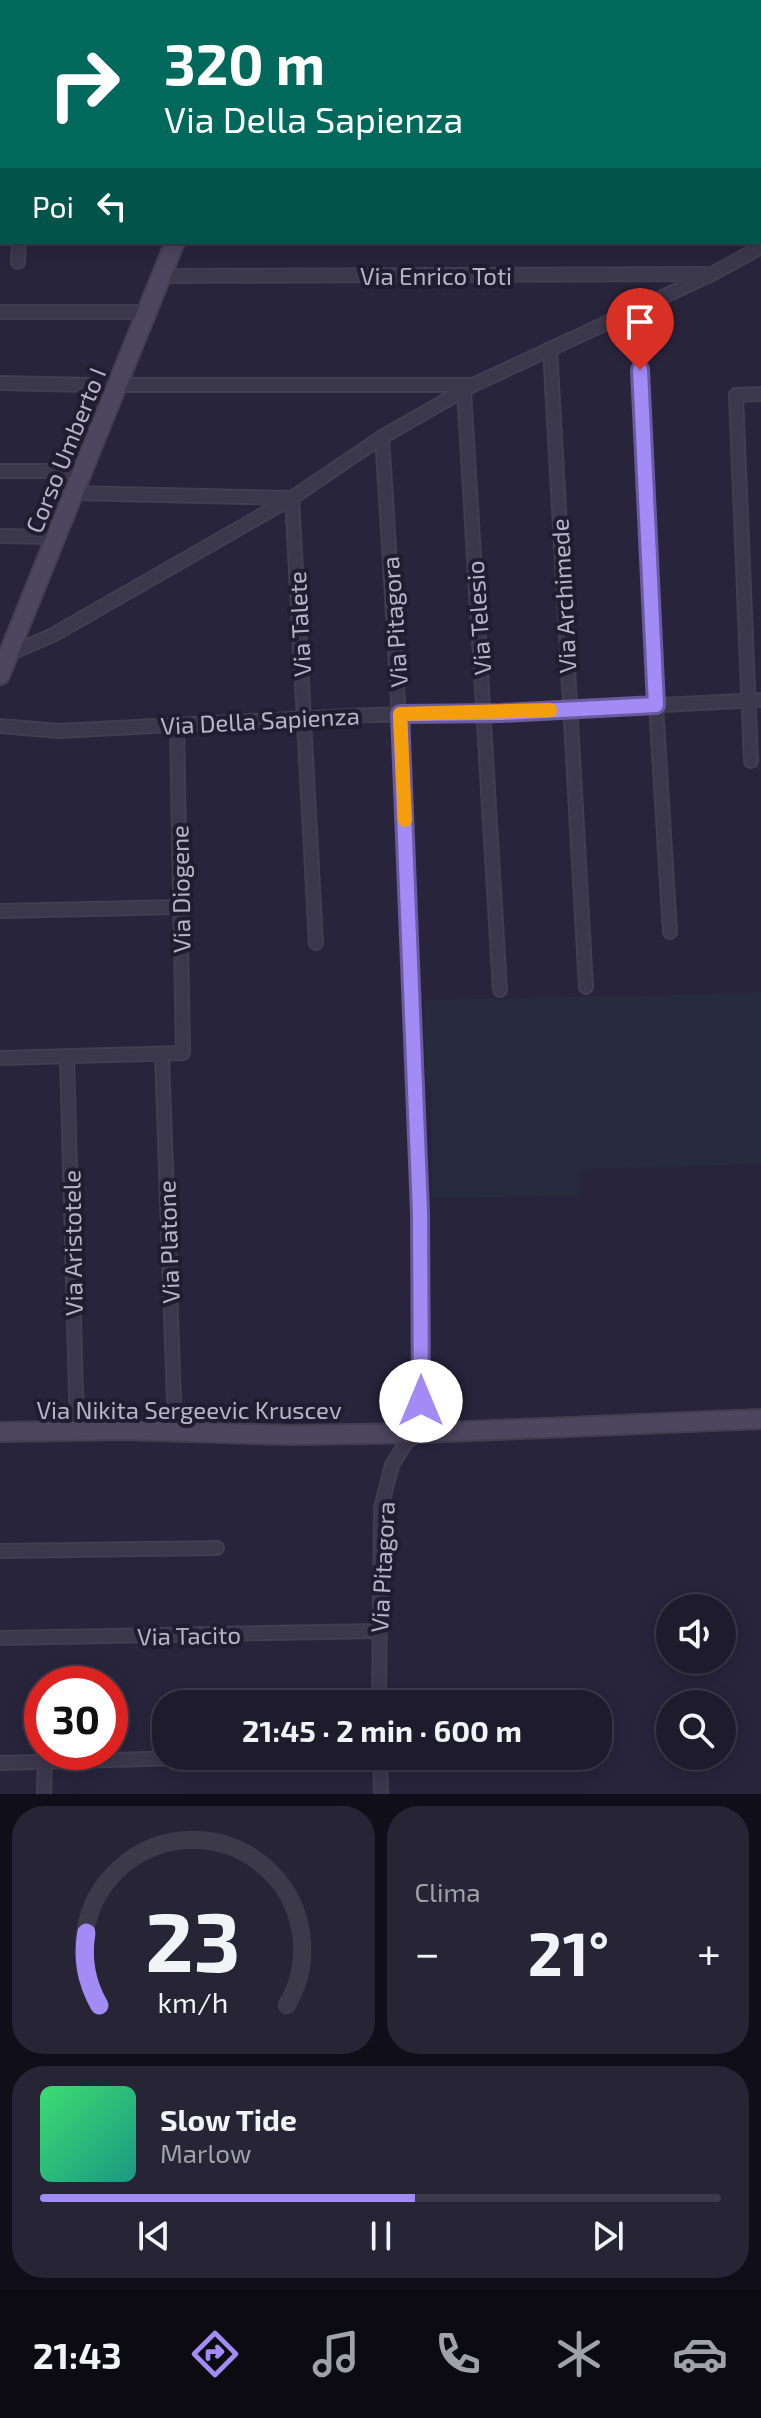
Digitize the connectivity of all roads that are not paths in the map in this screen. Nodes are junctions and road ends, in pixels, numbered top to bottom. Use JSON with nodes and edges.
{"nodes":[{"id":1,"x":19,"y":244,"type":"edge"},
{"id":2,"x":174,"y":244,"type":"edge"},
{"id":3,"x":761,"y":247,"type":"edge"},
{"id":4,"x":18,"y":262,"type":"dead end"},
{"id":5,"x":712,"y":274,"type":"junction"},
{"id":6,"x":161,"y":276,"type":"junction"},
{"id":7,"x":638,"y":309,"type":"junction"},
{"id":8,"x":0,"y":312,"type":"edge"},
{"id":9,"x":146,"y":312,"type":"junction"},
{"id":10,"x":550,"y":349,"type":"junction"},
{"id":11,"x":0,"y":383,"type":"edge"},
{"id":12,"x":90,"y":385,"type":"dead end"},
{"id":13,"x":117,"y":385,"type":"junction"},
{"id":14,"x":468,"y":387,"type":"junction"},
{"id":15,"x":761,"y":394,"type":"edge"},
{"id":16,"x":382,"y":437,"type":"junction"},
{"id":17,"x":0,"y":471,"type":"edge"},
{"id":18,"x":82,"y":471,"type":"junction"},
{"id":19,"x":73,"y":493,"type":"junction"},
{"id":20,"x":292,"y":498,"type":"junction"},
{"id":21,"x":0,"y":536,"type":"edge"},
{"id":22,"x":56,"y":537,"type":"junction"},
{"id":23,"x":8,"y":644,"type":"edge"},
{"id":24,"x":0,"y":675,"type":"edge"},
{"id":25,"x":755,"y":700,"type":"edge"},
{"id":26,"x":656,"y":705,"type":"junction"},
{"id":27,"x":569,"y":709,"type":"junction"},
{"id":28,"x":484,"y":713,"type":"junction"},
{"id":29,"x":400,"y":714,"type":"junction"},
{"id":30,"x":304,"y":718,"type":"junction"},
{"id":31,"x":177,"y":725,"type":"junction"},
{"id":32,"x":0,"y":726,"type":"edge"},
{"id":33,"x":751,"y":761,"type":"dead end"},
{"id":34,"x":180,"y":907,"type":"junction"},
{"id":35,"x":0,"y":911,"type":"edge"},
{"id":36,"x":670,"y":932,"type":"dead end"},
{"id":37,"x":316,"y":943,"type":"dead end"},
{"id":38,"x":586,"y":987,"type":"dead end"},
{"id":39,"x":500,"y":990,"type":"dead end"},
{"id":40,"x":162,"y":1054,"type":"junction"},
{"id":41,"x":67,"y":1056,"type":"junction"},
{"id":42,"x":0,"y":1058,"type":"edge"},
{"id":43,"x":761,"y":1419,"type":"edge"},
{"id":44,"x":77,"y":1431,"type":"junction"},
{"id":45,"x":175,"y":1431,"type":"junction"},
{"id":46,"x":0,"y":1432,"type":"edge"},
{"id":47,"x":422,"y":1433,"type":"junction"},
{"id":48,"x":217,"y":1548,"type":"dead end"},
{"id":49,"x":0,"y":1551,"type":"edge"},
{"id":50,"x":378,"y":1631,"type":"junction"},
{"id":51,"x":0,"y":1638,"type":"edge"},
{"id":52,"x":379,"y":1690,"type":"edge"},
{"id":53,"x":152,"y":1758,"type":"edge"},
{"id":54,"x":128,"y":1759,"type":"edge"},
{"id":55,"x":24,"y":1762,"type":"edge"},
{"id":56,"x":0,"y":1763,"type":"edge"},
{"id":57,"x":45,"y":1770,"type":"edge"},
{"id":58,"x":380,"y":1770,"type":"edge"},
{"id":59,"x":44,"y":1794,"type":"edge"},
{"id":60,"x":381,"y":1794,"type":"edge"}],
"edges":[{"from":1,"to":4,"type":"street"},
{"from":2,"to":6,"type":"main road","name":"Corso Umberto I"},
{"from":3,"to":5,"type":"street"},
{"from":5,"to":6,"type":"street","name":"Via Enrico Toti"},
{"from":5,"to":7,"type":"street"},
{"from":6,"to":9,"type":"main road","name":"Corso Umberto I"},
{"from":7,"to":10,"type":"street"},
{"from":7,"to":26,"type":"street"},
{"from":8,"to":9,"type":"street"},
{"from":9,"to":13,"type":"main road","name":"Corso Umberto I"},
{"from":10,"to":14,"type":"street"},
{"from":10,"to":27,"type":"street","name":"Via Archimede"},
{"from":11,"to":12,"type":"street"},
{"from":13,"to":14,"type":"street"},
{"from":13,"to":18,"type":"main road","name":"Corso Umberto I"},
{"from":14,"to":16,"type":"street"},
{"from":14,"to":28,"type":"street","name":"Via Telesio"},
{"from":15,"to":25,"type":"street"},
{"from":16,"to":20,"type":"street"},
{"from":16,"to":29,"type":"street","name":"Via Pitagora"},
{"from":17,"to":18,"type":"street"},
{"from":18,"to":19,"type":"main road","name":"Corso Umberto I"},
{"from":19,"to":20,"type":"street"},
{"from":19,"to":22,"type":"main road","name":"Corso Umberto I"},
{"from":20,"to":23,"type":"street"},
{"from":20,"to":30,"type":"street","name":"Via Talete"},
{"from":21,"to":22,"type":"street"},
{"from":22,"to":23,"type":"main road","name":"Corso Umberto I"},
{"from":23,"to":24,"type":"main road","name":"Corso Umberto I"},
{"from":25,"to":26,"type":"street","name":"Via Della Sapienza"},
{"from":25,"to":33,"type":"street"},
{"from":26,"to":27,"type":"street","name":"Via Della Sapienza"},
{"from":26,"to":36,"type":"street"},
{"from":27,"to":28,"type":"street","name":"Via Della Sapienza"},
{"from":27,"to":38,"type":"street","name":"Via Archimede"},
{"from":28,"to":29,"type":"street","name":"Via Della Sapienza"},
{"from":28,"to":39,"type":"street","name":"Via Telesio"},
{"from":29,"to":30,"type":"street","name":"Via Della Sapienza"},
{"from":29,"to":47,"type":"street","name":"Via Pitagora"},
{"from":30,"to":31,"type":"street","name":"Via Della Sapienza"},
{"from":30,"to":37,"type":"street","name":"Via Talete"},
{"from":31,"to":32,"type":"street","name":"Via Della Sapienza"},
{"from":31,"to":34,"type":"street","name":"Via Diogene"},
{"from":34,"to":35,"type":"street"},
{"from":34,"to":40,"type":"street","name":"Via Diogene"},
{"from":40,"to":41,"type":"street"},
{"from":40,"to":45,"type":"street","name":"Via Platone"},
{"from":41,"to":42,"type":"street"},
{"from":41,"to":44,"type":"street","name":"Via Aristotele"},
{"from":43,"to":47,"type":"main road","name":"Via Nikita Sergeevic Kruscev"},
{"from":44,"to":45,"type":"main road","name":"Via Nikita Sergeevic Kruscev"},
{"from":44,"to":46,"type":"main road","name":"Via Nikita Sergeevic Kruscev"},
{"from":45,"to":47,"type":"main road","name":"Via Nikita Sergeevic Kruscev"},
{"from":47,"to":50,"type":"street","name":"Via Pitagora"},
{"from":48,"to":49,"type":"street"},
{"from":50,"to":51,"type":"street","name":"Via Tacito"},
{"from":50,"to":52,"type":"street","name":"Via Pitagora"},
{"from":53,"to":54,"type":"street"},
{"from":55,"to":56,"type":"street"},
{"from":57,"to":59,"type":"street"},
{"from":58,"to":60,"type":"street"}]}
